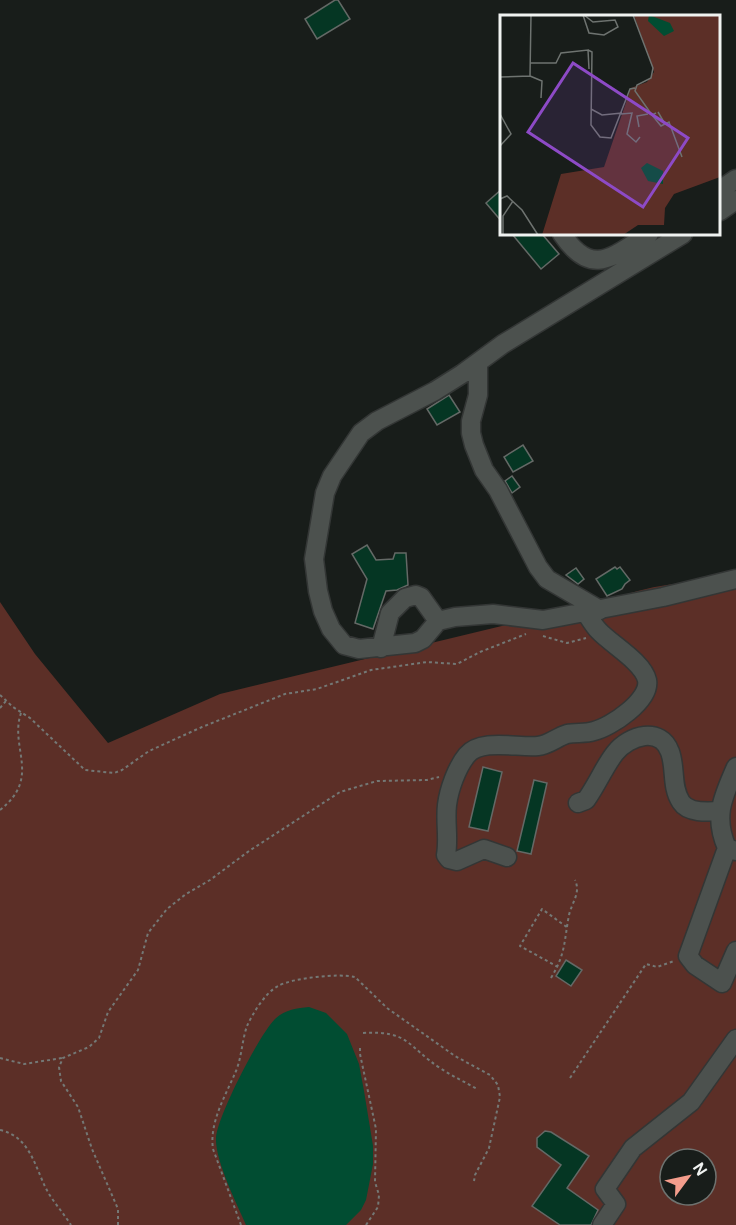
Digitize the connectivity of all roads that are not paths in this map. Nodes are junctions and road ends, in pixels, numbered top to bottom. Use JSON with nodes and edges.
{"nodes":[{"id":1,"x":736,"y":179,"type":"edge"},
{"id":2,"x":721,"y":189,"type":"edge"},
{"id":3,"x":736,"y":200,"type":"edge"},
{"id":4,"x":721,"y":210,"type":"edge"},
{"id":5,"x":564,"y":236,"type":"edge"},
{"id":6,"x":646,"y":236,"type":"edge"},
{"id":7,"x":680,"y":236,"type":"edge"},
{"id":8,"x":478,"y":363,"type":"junction"},
{"id":9,"x":736,"y":579,"type":"edge"},
{"id":10,"x":593,"y":611,"type":"junction"},
{"id":11,"x":438,"y":621,"type":"junction"},
{"id":12,"x":381,"y":648,"type":"junction"},
{"id":13,"x":736,"y":767,"type":"edge"},
{"id":14,"x":578,"y":803,"type":"dead end"},
{"id":15,"x":719,"y":811,"type":"junction"},
{"id":16,"x":732,"y":850,"type":"edge"},
{"id":17,"x":507,"y":857,"type":"dead end"},
{"id":18,"x":736,"y":951,"type":"edge"},
{"id":19,"x":729,"y":987,"type":"edge"},
{"id":20,"x":736,"y":1039,"type":"edge"},
{"id":21,"x":602,"y":1225,"type":"edge"}],
"edges":[{"from":1,"to":2,"type":"street"},
{"from":3,"to":4,"type":"street"},
{"from":5,"to":6,"type":"street"},
{"from":7,"to":8,"type":"street"},
{"from":8,"to":10,"type":"street"},
{"from":8,"to":12,"type":"street"},
{"from":9,"to":10,"type":"street"},
{"from":10,"to":11,"type":"street"},
{"from":10,"to":17,"type":"street"},
{"from":11,"to":12,"type":"street"},
{"from":11,"to":12,"type":"street"},
{"from":13,"to":15,"type":"street"},
{"from":14,"to":15,"type":"street"},
{"from":15,"to":16,"type":"street"},
{"from":16,"to":19,"type":"street"},
{"from":18,"to":19,"type":"street"},
{"from":20,"to":21,"type":"street"}]}
